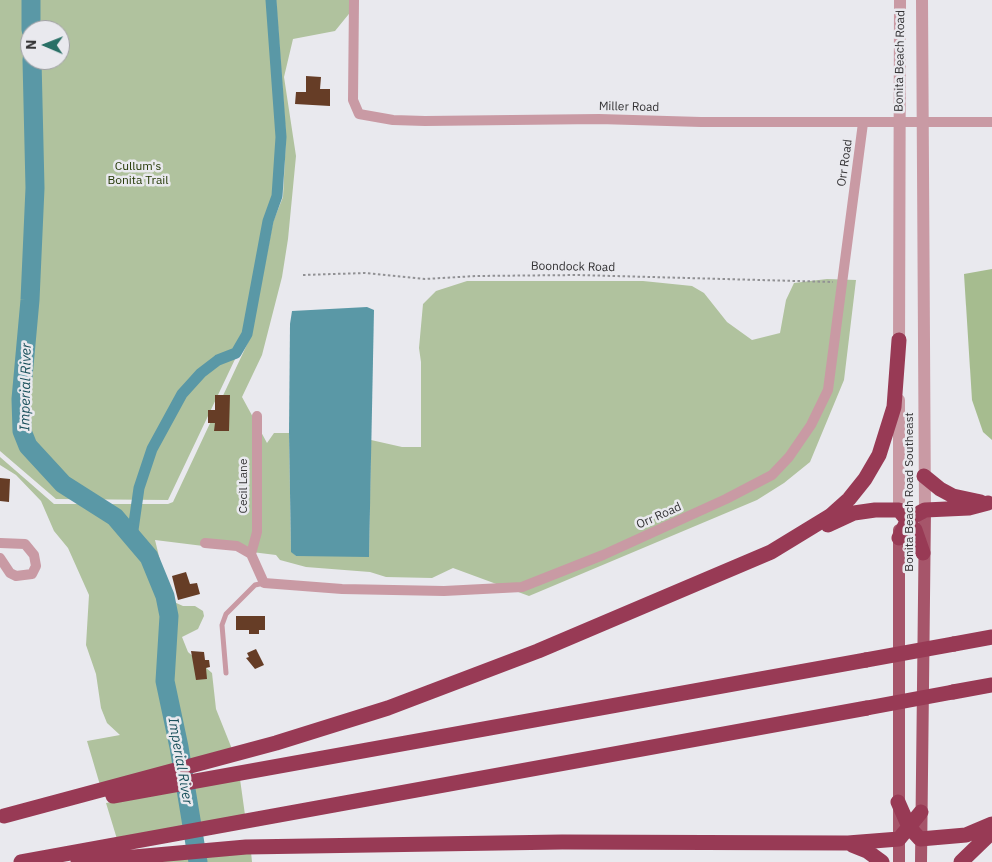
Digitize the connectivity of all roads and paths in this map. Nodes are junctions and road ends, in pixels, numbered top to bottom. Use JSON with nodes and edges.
{"nodes":[{"id":1,"x":354,"y":0,"type":"edge"},
{"id":2,"x":900,"y":0,"type":"edge"},
{"id":3,"x":922,"y":0,"type":"edge"},
{"id":4,"x":921,"y":122,"type":"junction"},
{"id":5,"x":992,"y":122,"type":"edge"},
{"id":6,"x":863,"y":123,"type":"junction"},
{"id":7,"x":899,"y":123,"type":"junction"},
{"id":8,"x":303,"y":276,"type":"dead end"},
{"id":9,"x":842,"y":282,"type":"junction"},
{"id":10,"x":899,"y":340,"type":"junction"},
{"id":11,"x":257,"y":416,"type":"dead end"},
{"id":12,"x":924,"y":476,"type":"junction"},
{"id":13,"x":990,"y":503,"type":"edge"},
{"id":14,"x":925,"y":510,"type":"junction"},
{"id":15,"x":904,"y":515,"type":"junction"},
{"id":16,"x":899,"y":538,"type":"joint"},
{"id":17,"x":205,"y":542,"type":"dead end"},
{"id":18,"x":0,"y":543,"type":"edge"},
{"id":19,"x":771,"y":552,"type":"junction"},
{"id":20,"x":923,"y":553,"type":"junction"},
{"id":21,"x":251,"y":554,"type":"junction"},
{"id":22,"x":0,"y":558,"type":"edge"},
{"id":23,"x":264,"y":583,"type":"junction"},
{"id":24,"x":992,"y":637,"type":"edge"},
{"id":25,"x":226,"y":673,"type":"dead end"},
{"id":26,"x":992,"y":685,"type":"edge"},
{"id":27,"x":92,"y":797,"type":"junction"},
{"id":28,"x":898,"y":802,"type":"junction"},
{"id":29,"x":921,"y":812,"type":"junction"},
{"id":30,"x":2,"y":816,"type":"edge"},
{"id":31,"x":992,"y":824,"type":"edge"},
{"id":32,"x":909,"y":827,"type":"junction"},
{"id":33,"x":992,"y":832,"type":"edge"},
{"id":34,"x":899,"y":839,"type":"junction"},
{"id":35,"x":920,"y":839,"type":"junction"},
{"id":36,"x":848,"y":843,"type":"junction"},
{"id":37,"x":102,"y":854,"type":"junction"},
{"id":38,"x":21,"y":862,"type":"edge"},
{"id":39,"x":78,"y":862,"type":"edge"},
{"id":40,"x":882,"y":862,"type":"edge"},
{"id":41,"x":899,"y":862,"type":"edge"},
{"id":42,"x":921,"y":862,"type":"edge"},
{"id":43,"x":961,"y":862,"type":"edge"}],
"edges":[{"from":1,"to":6,"type":"street","name":"Miller Road"},
{"from":2,"to":7,"type":"street","name":"Bonita Beach Road"},
{"from":3,"to":4,"type":"street","name":"Bonita Beach Road"},
{"from":4,"to":5,"type":"street","name":"Miller Road"},
{"from":4,"to":7,"type":"street","name":"Miller Road"},
{"from":4,"to":12,"type":"street","name":"Bonita Beach Road Southeast"},
{"from":6,"to":7,"type":"street","name":"Miller Road"},
{"from":6,"to":9,"type":"street","name":"Orr Road"},
{"from":7,"to":10,"type":"street","name":"Bonita Beach Road Southeast"},
{"from":8,"to":9,"type":"path","name":"Boondock Road"},
{"from":9,"to":23,"type":"street","name":"Orr Road"},
{"from":10,"to":15,"type":"street","name":"Bonita Beach Road Southeast"},
{"from":10,"to":19,"type":"highway"},
{"from":11,"to":21,"type":"street","name":"Cecil Lane"},
{"from":12,"to":13,"type":"highway"},
{"from":12,"to":14,"type":"street","name":"Bonita Beach Road Southeast"},
{"from":13,"to":14,"type":"highway"},
{"from":14,"to":15,"type":"highway"},
{"from":14,"to":20,"type":"main road","name":"Bonita Beach Road Southeast"},
{"from":15,"to":16,"type":"highway"},
{"from":15,"to":19,"type":"highway"},
{"from":15,"to":20,"type":"highway"},
{"from":16,"to":28,"type":"main road","name":"Bonita Beach Road Southeast"},
{"from":17,"to":21,"type":"street"},
{"from":18,"to":22,"type":"street"},
{"from":19,"to":27,"type":"highway"},
{"from":20,"to":29,"type":"main road","name":"Bonita Beach Road Southeast"},
{"from":21,"to":23,"type":"street"},
{"from":23,"to":25,"type":"lane"},
{"from":24,"to":27,"type":"highway","bridge":true},
{"from":26,"to":37,"type":"highway","bridge":true},
{"from":27,"to":30,"type":"highway"},
{"from":28,"to":32,"type":"highway"},
{"from":28,"to":34,"type":"main road","name":"Bonita Beach Road Southeast"},
{"from":29,"to":32,"type":"highway"},
{"from":29,"to":35,"type":"main road","name":"Bonita Beach Road Southeast"},
{"from":31,"to":35,"type":"highway"},
{"from":32,"to":34,"type":"highway"},
{"from":32,"to":35,"type":"highway"},
{"from":33,"to":43,"type":"highway"},
{"from":34,"to":36,"type":"highway"},
{"from":34,"to":41,"type":"main road","name":"Bonita Beach Road Southeast"},
{"from":35,"to":42,"type":"main road","name":"Bonita Beach Road Southeast"},
{"from":36,"to":37,"type":"highway"},
{"from":36,"to":40,"type":"highway"},
{"from":37,"to":38,"type":"highway"},
{"from":37,"to":39,"type":"highway"}]}
